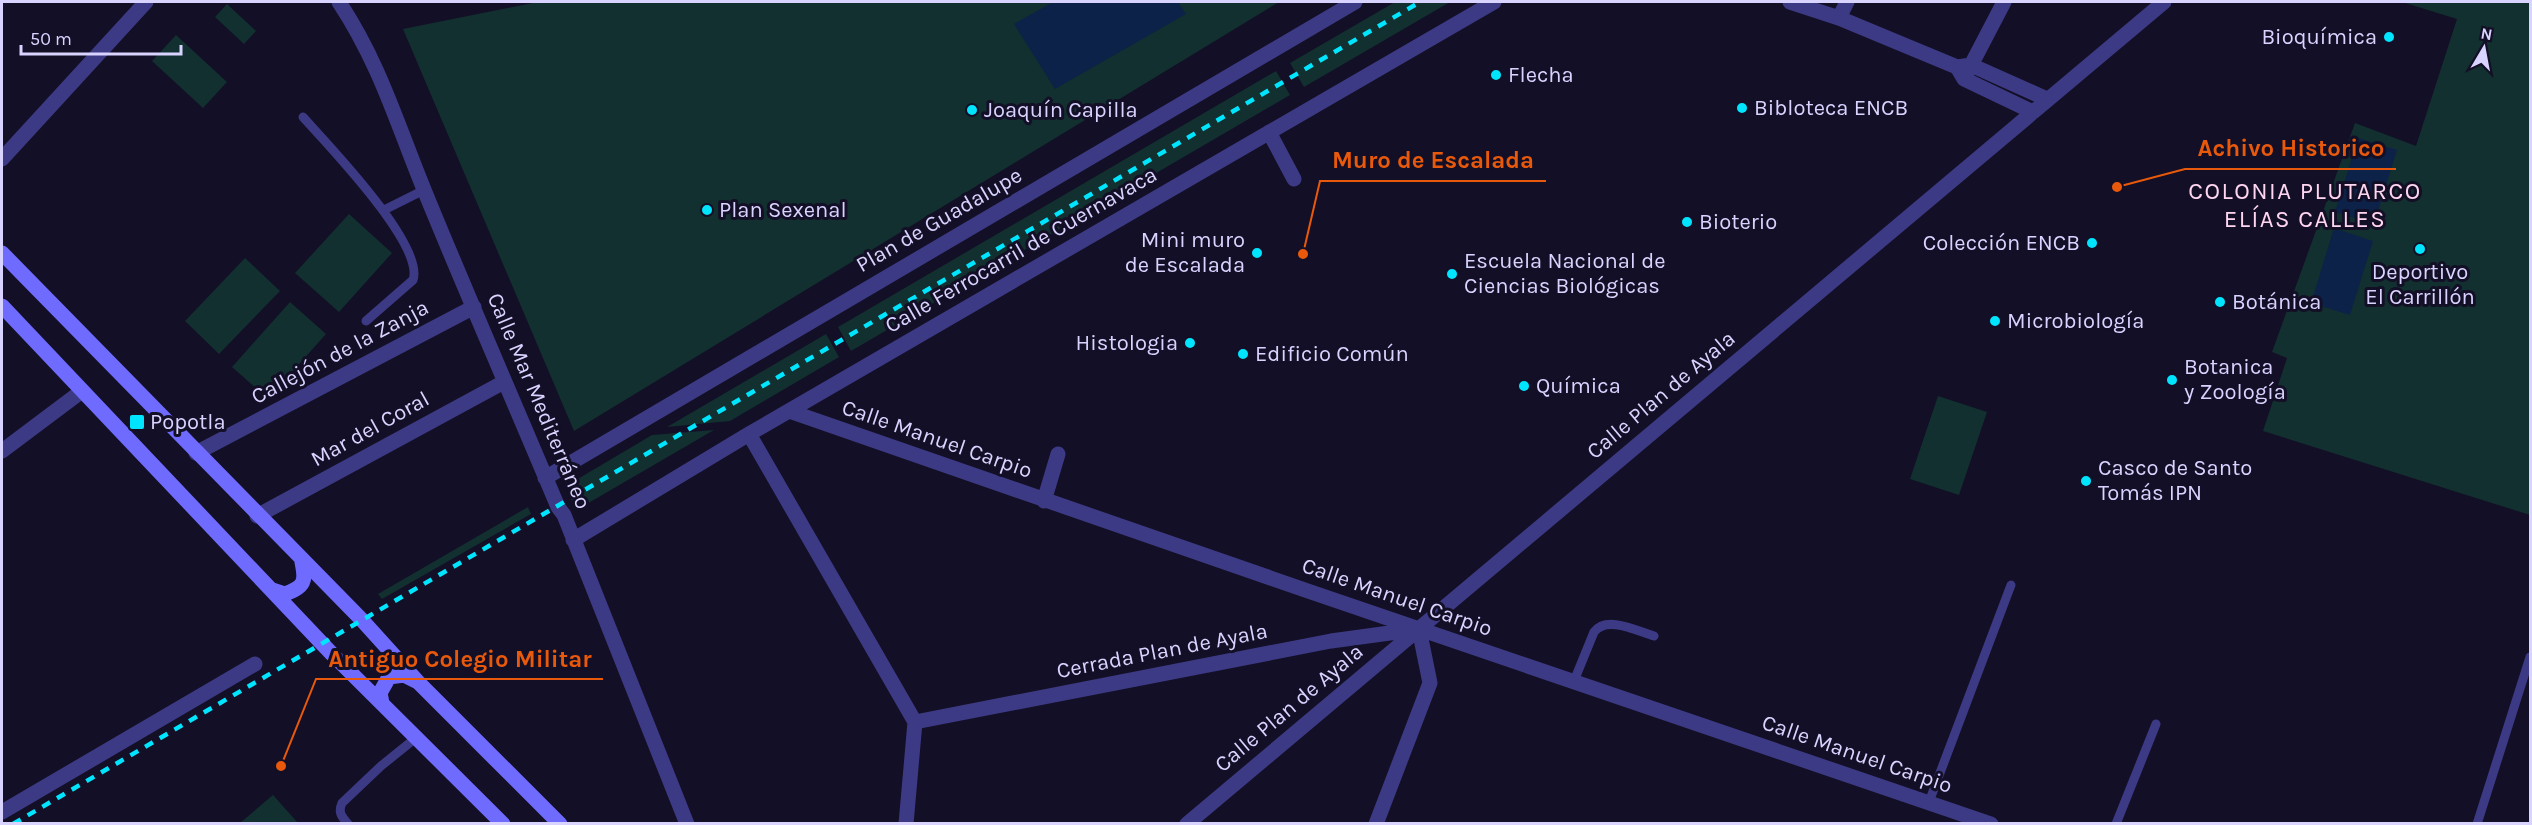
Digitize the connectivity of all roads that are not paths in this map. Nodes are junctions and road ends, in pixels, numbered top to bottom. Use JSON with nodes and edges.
{"nodes":[{"id":1,"x":146,"y":2,"type":"edge"},
{"id":2,"x":339,"y":2,"type":"edge"},
{"id":3,"x":1355,"y":2,"type":"edge"},
{"id":4,"x":1494,"y":2,"type":"edge"},
{"id":5,"x":1790,"y":2,"type":"edge"},
{"id":6,"x":1847,"y":2,"type":"edge"},
{"id":7,"x":2004,"y":2,"type":"edge"},
{"id":8,"x":2164,"y":2,"type":"edge"},
{"id":9,"x":1839,"y":18,"type":"junction"},
{"id":10,"x":1964,"y":70,"type":"junction"},
{"id":11,"x":2047,"y":99,"type":"junction"},
{"id":12,"x":2033,"y":112,"type":"junction"},
{"id":13,"x":303,"y":117,"type":"dead end"},
{"id":14,"x":1269,"y":132,"type":"junction"},
{"id":15,"x":2,"y":159,"type":"edge"},
{"id":16,"x":1294,"y":179,"type":"dead end"},
{"id":17,"x":424,"y":190,"type":"junction"},
{"id":18,"x":384,"y":210,"type":"junction"},
{"id":19,"x":2,"y":253,"type":"edge"},
{"id":20,"x":2,"y":306,"type":"edge"},
{"id":21,"x":474,"y":307,"type":"junction"},
{"id":22,"x":366,"y":321,"type":"dead end"},
{"id":23,"x":504,"y":382,"type":"junction"},
{"id":24,"x":82,"y":391,"type":"junction"},
{"id":25,"x":789,"y":411,"type":"junction"},
{"id":26,"x":749,"y":434,"type":"junction"},
{"id":27,"x":2,"y":451,"type":"edge"},
{"id":28,"x":196,"y":453,"type":"junction"},
{"id":29,"x":1058,"y":454,"type":"dead end"},
{"id":30,"x":546,"y":478,"type":"junction"},
{"id":31,"x":1044,"y":501,"type":"junction"},
{"id":32,"x":257,"y":516,"type":"junction"},
{"id":33,"x":573,"y":540,"type":"junction"},
{"id":34,"x":302,"y":562,"type":"junction"},
{"id":35,"x":2011,"y":585,"type":"dead end"},
{"id":36,"x":273,"y":590,"type":"junction"},
{"id":37,"x":1419,"y":628,"type":"junction"},
{"id":38,"x":1654,"y":636,"type":"dead end"},
{"id":39,"x":2530,"y":657,"type":"edge"},
{"id":40,"x":255,"y":664,"type":"dead end"},
{"id":41,"x":1574,"y":681,"type":"junction"},
{"id":42,"x":418,"y":682,"type":"junction"},
{"id":43,"x":382,"y":703,"type":"junction"},
{"id":44,"x":915,"y":722,"type":"junction"},
{"id":45,"x":2156,"y":724,"type":"dead end"},
{"id":46,"x":417,"y":737,"type":"junction"},
{"id":47,"x":1929,"y":802,"type":"junction"},
{"id":48,"x":2,"y":811,"type":"edge"},
{"id":49,"x":348,"y":824,"type":"edge"},
{"id":50,"x":503,"y":824,"type":"edge"},
{"id":51,"x":560,"y":824,"type":"edge"},
{"id":52,"x":687,"y":824,"type":"edge"},
{"id":53,"x":906,"y":824,"type":"edge"},
{"id":54,"x":1187,"y":824,"type":"edge"},
{"id":55,"x":1376,"y":824,"type":"edge"},
{"id":56,"x":1991,"y":824,"type":"edge"},
{"id":57,"x":2115,"y":824,"type":"edge"},
{"id":58,"x":2476,"y":824,"type":"edge"}],
"edges":[{"from":1,"to":15,"type":"street"},
{"from":2,"to":17,"type":"street","name":"Calle Mar Mediterráneo"},
{"from":3,"to":30,"type":"street","name":"Plan de Guadalupe"},
{"from":4,"to":14,"type":"street","name":"Calle Ferrocarril de Cuernavaca"},
{"from":5,"to":9,"type":"street"},
{"from":6,"to":9,"type":"street"},
{"from":7,"to":10,"type":"street"},
{"from":8,"to":11,"type":"street","name":"Calle Plan de Ayala"},
{"from":9,"to":10,"type":"street"},
{"from":10,"to":11,"type":"street"},
{"from":10,"to":12,"type":"street"},
{"from":11,"to":12,"type":"street","name":"Calle Plan de Ayala"},
{"from":12,"to":37,"type":"street","name":"Calle Plan de Ayala"},
{"from":13,"to":18,"type":"lane"},
{"from":14,"to":16,"type":"street"},
{"from":14,"to":25,"type":"street","name":"Calle Ferrocarril de Cuernavaca"},
{"from":17,"to":18,"type":"lane"},
{"from":17,"to":21,"type":"street","name":"Calle Mar Mediterráneo"},
{"from":18,"to":22,"type":"lane"},
{"from":19,"to":28,"type":"main road"},
{"from":20,"to":24,"type":"main road"},
{"from":21,"to":23,"type":"street","name":"Calle Mar Mediterráneo"},
{"from":21,"to":28,"type":"street","name":"Callejón de la Zanja"},
{"from":23,"to":30,"type":"street","name":"Calle Mar Mediterráneo"},
{"from":23,"to":32,"type":"street","name":"Mar del Coral"},
{"from":24,"to":27,"type":"street"},
{"from":24,"to":36,"type":"main road"},
{"from":25,"to":26,"type":"street","name":"Calle Ferrocarril de Cuernavaca"},
{"from":25,"to":31,"type":"street","name":"Calle Manuel Carpio"},
{"from":26,"to":33,"type":"street","name":"Calle Ferrocarril de Cuernavaca"},
{"from":26,"to":44,"type":"street"},
{"from":28,"to":32,"type":"main road"},
{"from":29,"to":31,"type":"street"},
{"from":30,"to":33,"type":"street","name":"Calle Mar Mediterráneo"},
{"from":31,"to":37,"type":"street","name":"Calle Manuel Carpio"},
{"from":32,"to":34,"type":"main road"},
{"from":33,"to":52,"type":"street","name":"Calle Mar Mediterráneo"},
{"from":34,"to":36,"type":"main road"},
{"from":34,"to":42,"type":"main road"},
{"from":35,"to":47,"type":"lane"},
{"from":36,"to":43,"type":"main road"},
{"from":37,"to":41,"type":"street","name":"Calle Manuel Carpio"},
{"from":37,"to":44,"type":"street","name":"Cerrada Plan de Ayala"},
{"from":37,"to":54,"type":"street","name":"Calle Plan de Ayala"},
{"from":37,"to":55,"type":"street"},
{"from":38,"to":41,"type":"lane"},
{"from":39,"to":58,"type":"lane"},
{"from":40,"to":48,"type":"street"},
{"from":41,"to":47,"type":"street","name":"Calle Manuel Carpio"},
{"from":42,"to":43,"type":"main road"},
{"from":42,"to":51,"type":"main road"},
{"from":43,"to":46,"type":"main road"},
{"from":44,"to":53,"type":"street"},
{"from":45,"to":57,"type":"lane"},
{"from":46,"to":49,"type":"lane"},
{"from":46,"to":50,"type":"main road"},
{"from":47,"to":56,"type":"street","name":"Calle Manuel Carpio"}]}
